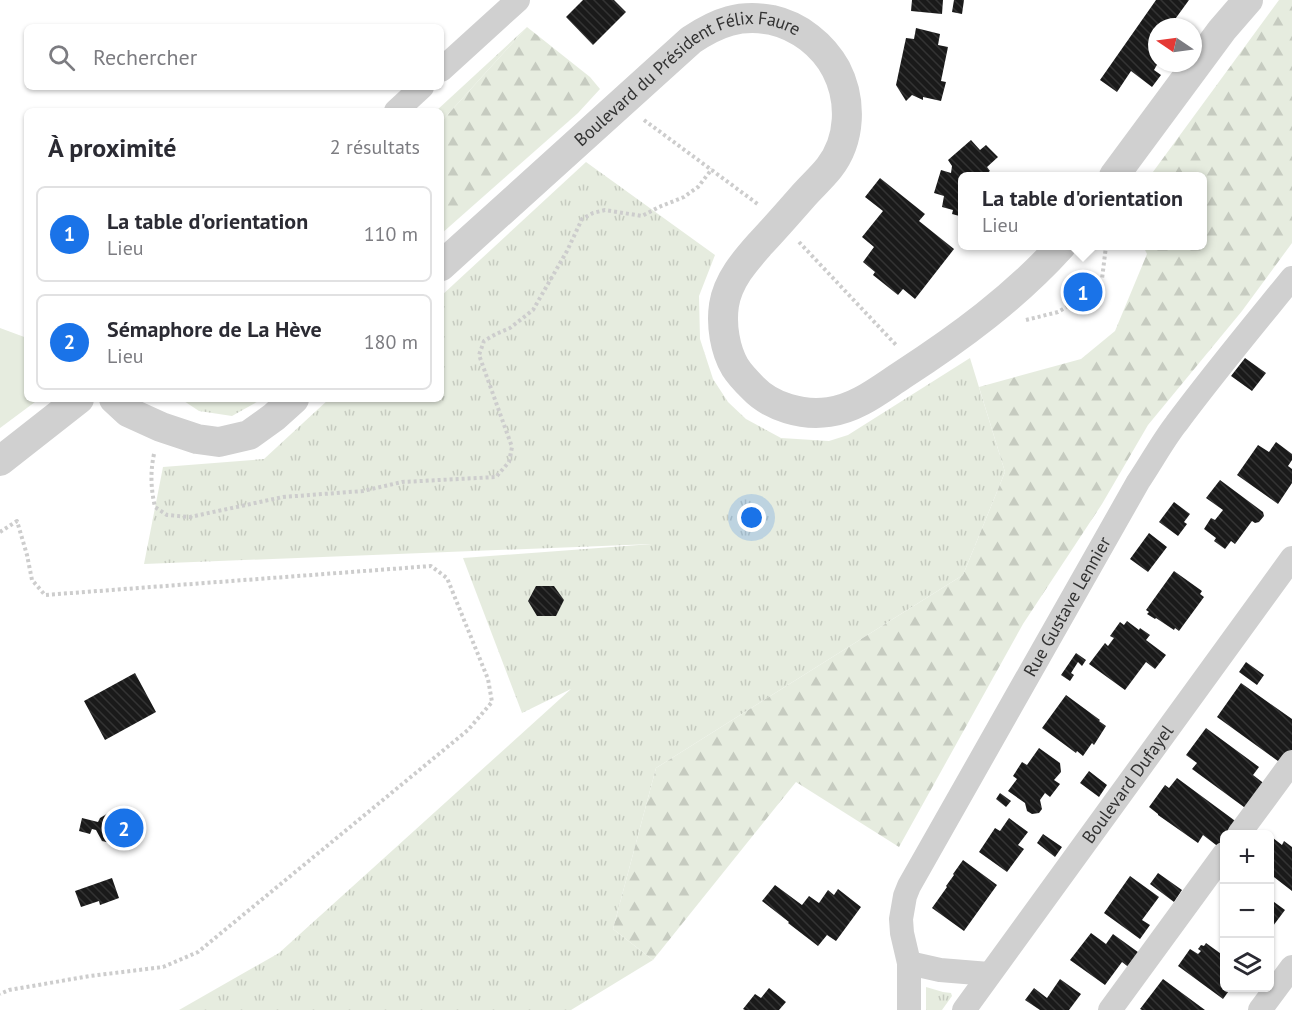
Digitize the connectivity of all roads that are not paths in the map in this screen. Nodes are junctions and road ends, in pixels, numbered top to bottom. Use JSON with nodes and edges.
{"nodes":[{"id":1,"x":518,"y":0,"type":"edge"},
{"id":2,"x":1248,"y":0,"type":"edge"},
{"id":3,"x":444,"y":67,"type":"edge"},
{"id":4,"x":419,"y":90,"type":"edge"},
{"id":5,"x":399,"y":108,"type":"edge"},
{"id":6,"x":1118,"y":172,"type":"edge"},
{"id":7,"x":1057,"y":250,"type":"edge"},
{"id":8,"x":444,"y":263,"type":"edge"},
{"id":9,"x":1292,"y":278,"type":"edge"},
{"id":10,"x":75,"y":402,"type":"edge"},
{"id":11,"x":117,"y":402,"type":"edge"},
{"id":12,"x":291,"y":402,"type":"edge"},
{"id":13,"x":0,"y":461,"type":"edge"},
{"id":14,"x":1292,"y":558,"type":"edge"},
{"id":15,"x":1292,"y":762,"type":"edge"},
{"id":16,"x":1242,"y":830,"type":"edge"},
{"id":17,"x":1220,"y":859,"type":"edge"},
{"id":18,"x":909,"y":963,"type":"junction"},
{"id":19,"x":1292,"y":967,"type":"edge"},
{"id":20,"x":989,"y":974,"type":"junction"},
{"id":21,"x":909,"y":1010,"type":"edge"},
{"id":22,"x":964,"y":1010,"type":"edge"},
{"id":23,"x":1110,"y":1010,"type":"edge"},
{"id":24,"x":1260,"y":1010,"type":"edge"}],
"edges":[{"from":1,"to":3,"type":"street"},
{"from":2,"to":6,"type":"street"},
{"from":4,"to":5,"type":"street"},
{"from":7,"to":8,"type":"street","name":"Boulevard du Président Félix Faure"},
{"from":9,"to":18,"type":"street","name":"Rue Gustave Lennier"},
{"from":10,"to":13,"type":"street"},
{"from":11,"to":12,"type":"street"},
{"from":14,"to":20,"type":"street","name":"Boulevard Dufayel"},
{"from":15,"to":16,"type":"street"},
{"from":17,"to":23,"type":"street"},
{"from":18,"to":20,"type":"street"},
{"from":18,"to":21,"type":"street","name":"Rue Gustave Lennier"},
{"from":19,"to":24,"type":"street"},
{"from":20,"to":22,"type":"street","name":"Boulevard Dufayel"}]}
